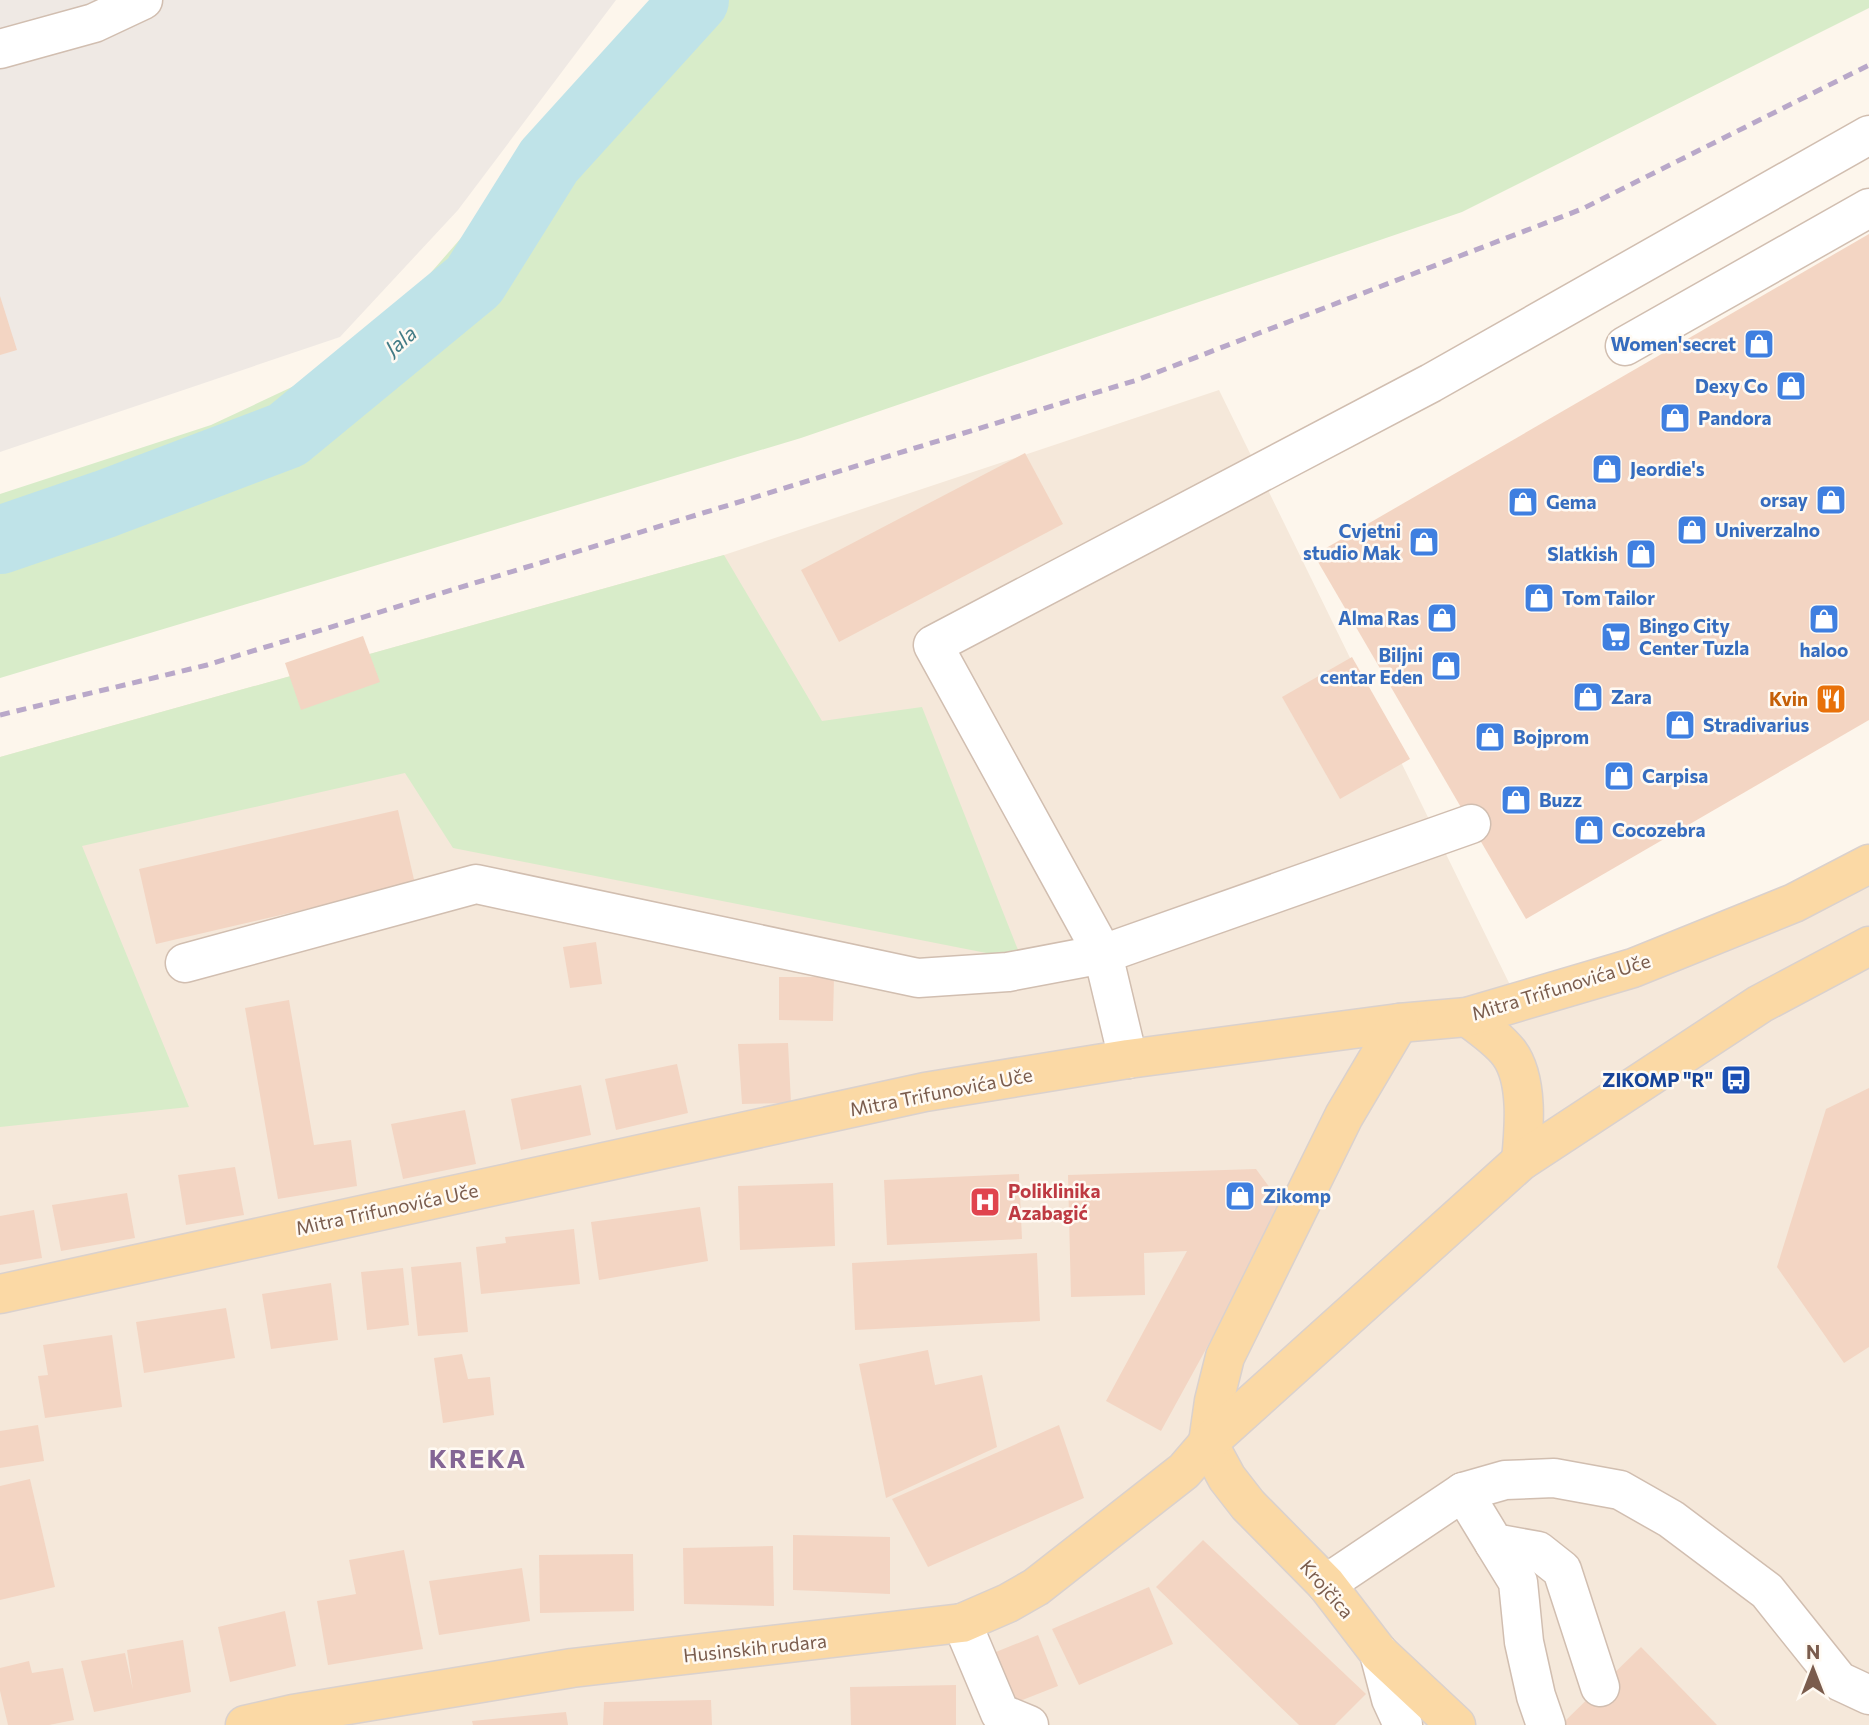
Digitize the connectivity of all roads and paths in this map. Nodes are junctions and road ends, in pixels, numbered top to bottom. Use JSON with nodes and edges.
{"nodes":[{"id":1,"x":143,"y":0,"type":"edge"},
{"id":2,"x":0,"y":49,"type":"edge"},
{"id":3,"x":1869,"y":135,"type":"edge"},
{"id":4,"x":1869,"y":208,"type":"edge"},
{"id":5,"x":1625,"y":346,"type":"dead end"},
{"id":6,"x":1471,"y":824,"type":"dead end"},
{"id":7,"x":1869,"y":864,"type":"edge"},
{"id":8,"x":1869,"y":946,"type":"edge"},
{"id":9,"x":1102,"y":954,"type":"junction"},
{"id":10,"x":185,"y":963,"type":"dead end"},
{"id":11,"x":1467,"y":1017,"type":"junction"},
{"id":12,"x":1399,"y":1023,"type":"junction"},
{"id":13,"x":1128,"y":1059,"type":"junction"},
{"id":14,"x":1521,"y":1161,"type":"junction"},
{"id":15,"x":0,"y":1294,"type":"edge"},
{"id":16,"x":1208,"y":1443,"type":"junction"},
{"id":17,"x":1463,"y":1492,"type":"junction"},
{"id":18,"x":1494,"y":1543,"type":"junction"},
{"id":19,"x":1326,"y":1584,"type":"junction"},
{"id":20,"x":962,"y":1623,"type":"junction"},
{"id":21,"x":1379,"y":1653,"type":"junction"},
{"id":22,"x":1600,"y":1687,"type":"dead end"},
{"id":23,"x":1869,"y":1695,"type":"edge"},
{"id":24,"x":245,"y":1725,"type":"edge"},
{"id":25,"x":1029,"y":1725,"type":"edge"},
{"id":26,"x":1403,"y":1725,"type":"edge"},
{"id":27,"x":1456,"y":1725,"type":"edge"},
{"id":28,"x":1546,"y":1725,"type":"edge"}],
"edges":[{"from":1,"to":2,"type":"street"},
{"from":3,"to":9,"type":"street"},
{"from":4,"to":5,"type":"street"},
{"from":6,"to":9,"type":"street"},
{"from":7,"to":11,"type":"main road","name":"Mitra Trifunovića Uče"},
{"from":8,"to":14,"type":"main road"},
{"from":9,"to":10,"type":"street"},
{"from":9,"to":13,"type":"street"},
{"from":11,"to":12,"type":"main road","name":"Mitra Trifunovića Uče"},
{"from":11,"to":14,"type":"main road"},
{"from":12,"to":13,"type":"main road","name":"Mitra Trifunovića Uče"},
{"from":12,"to":16,"type":"main road"},
{"from":13,"to":15,"type":"main road","name":"Mitra Trifunovića Uče"},
{"from":14,"to":16,"type":"main road"},
{"from":16,"to":19,"type":"main road","name":"Krojčica"},
{"from":16,"to":20,"type":"main road","name":"Husinskih rudara"},
{"from":17,"to":18,"type":"street"},
{"from":17,"to":19,"type":"street"},
{"from":17,"to":23,"type":"street"},
{"from":18,"to":22,"type":"street"},
{"from":18,"to":28,"type":"street"},
{"from":19,"to":21,"type":"main road","name":"Krojčica"},
{"from":20,"to":24,"type":"main road","name":"Husinskih rudara"},
{"from":20,"to":25,"type":"street"},
{"from":21,"to":26,"type":"street"},
{"from":21,"to":27,"type":"main road","name":"Krojčica"}]}
